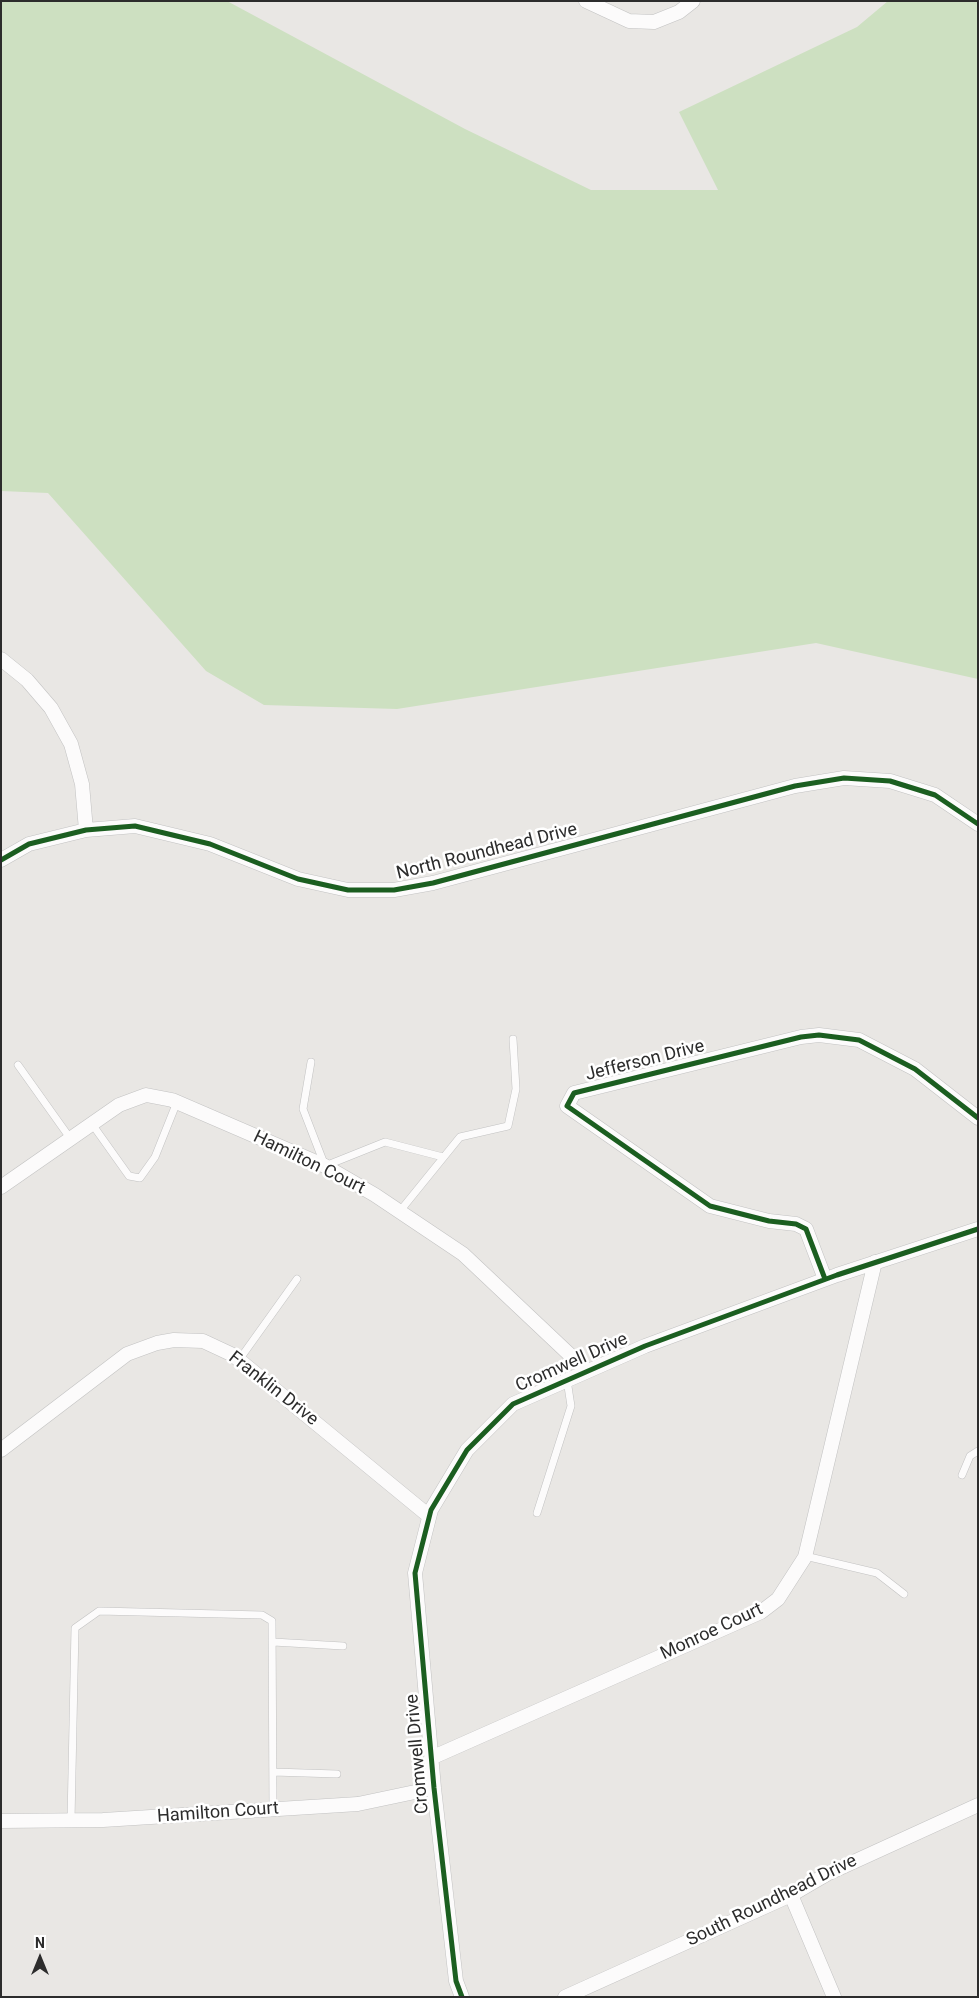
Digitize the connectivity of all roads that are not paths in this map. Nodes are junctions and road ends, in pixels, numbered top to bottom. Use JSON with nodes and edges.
{"nodes":[{"id":1,"x":586,"y":1,"type":"edge"},
{"id":2,"x":693,"y":1,"type":"edge"},
{"id":3,"x":1,"y":659,"type":"edge"},
{"id":4,"x":978,"y":824,"type":"edge"},
{"id":5,"x":86,"y":830,"type":"junction"},
{"id":6,"x":1,"y":860,"type":"edge"},
{"id":7,"x":513,"y":1039,"type":"dead end"},
{"id":8,"x":311,"y":1062,"type":"dead end"},
{"id":9,"x":18,"y":1065,"type":"dead end"},
{"id":10,"x":177,"y":1102,"type":"junction"},
{"id":11,"x":978,"y":1118,"type":"edge"},
{"id":12,"x":92,"y":1124,"type":"junction"},
{"id":13,"x":70,"y":1138,"type":"junction"},
{"id":14,"x":443,"y":1157,"type":"junction"},
{"id":15,"x":325,"y":1166,"type":"junction"},
{"id":16,"x":1,"y":1186,"type":"edge"},
{"id":17,"x":400,"y":1212,"type":"junction"},
{"id":18,"x":978,"y":1229,"type":"edge"},
{"id":19,"x":875,"y":1262,"type":"junction"},
{"id":20,"x":297,"y":1279,"type":"dead end"},
{"id":21,"x":825,"y":1279,"type":"junction"},
{"id":22,"x":239,"y":1360,"type":"junction"},
{"id":23,"x":587,"y":1372,"type":"junction"},
{"id":24,"x":567,"y":1380,"type":"junction"},
{"id":25,"x":1,"y":1450,"type":"edge"},
{"id":26,"x":978,"y":1451,"type":"edge"},
{"id":27,"x":962,"y":1475,"type":"dead end"},
{"id":28,"x":537,"y":1513,"type":"dead end"},
{"id":29,"x":430,"y":1516,"type":"junction"},
{"id":30,"x":805,"y":1556,"type":"junction"},
{"id":31,"x":904,"y":1594,"type":"dead end"},
{"id":32,"x":273,"y":1642,"type":"junction"},
{"id":33,"x":343,"y":1646,"type":"dead end"},
{"id":34,"x":431,"y":1758,"type":"junction"},
{"id":35,"x":273,"y":1772,"type":"junction"},
{"id":36,"x":337,"y":1774,"type":"dead end"},
{"id":37,"x":434,"y":1788,"type":"junction"},
{"id":38,"x":978,"y":1804,"type":"edge"},
{"id":39,"x":274,"y":1809,"type":"junction"},
{"id":40,"x":1,"y":1820,"type":"edge"},
{"id":41,"x":71,"y":1820,"type":"junction"},
{"id":42,"x":791,"y":1896,"type":"junction"},
{"id":43,"x":462,"y":1997,"type":"edge"},
{"id":44,"x":565,"y":1997,"type":"edge"},
{"id":45,"x":834,"y":1997,"type":"edge"}],
"edges":[{"from":1,"to":2,"type":"street"},
{"from":3,"to":5,"type":"street"},
{"from":4,"to":5,"type":"street","name":"North Roundhead Drive"},
{"from":5,"to":6,"type":"street","name":"North Roundhead Drive"},
{"from":7,"to":14,"type":"lane"},
{"from":8,"to":15,"type":"lane"},
{"from":9,"to":13,"type":"lane"},
{"from":10,"to":12,"type":"street","name":"Hamilton Court"},
{"from":10,"to":12,"type":"lane"},
{"from":10,"to":15,"type":"street","name":"Hamilton Court"},
{"from":11,"to":21,"type":"street","name":"Jefferson Drive"},
{"from":12,"to":13,"type":"street","name":"Hamilton Court"},
{"from":13,"to":16,"type":"street","name":"Hamilton Court"},
{"from":14,"to":15,"type":"lane"},
{"from":14,"to":17,"type":"lane"},
{"from":15,"to":17,"type":"street","name":"Hamilton Court"},
{"from":17,"to":23,"type":"street","name":"Hamilton Court"},
{"from":18,"to":19,"type":"street","name":"Cromwell Drive"},
{"from":19,"to":21,"type":"street","name":"Cromwell Drive"},
{"from":19,"to":30,"type":"street","name":"Monroe Court"},
{"from":20,"to":22,"type":"lane"},
{"from":21,"to":23,"type":"street","name":"Cromwell Drive"},
{"from":22,"to":25,"type":"street","name":"Franklin Drive"},
{"from":22,"to":29,"type":"street","name":"Franklin Drive"},
{"from":23,"to":24,"type":"street","name":"Cromwell Drive"},
{"from":24,"to":28,"type":"lane"},
{"from":24,"to":29,"type":"street","name":"Cromwell Drive"},
{"from":26,"to":27,"type":"lane"},
{"from":29,"to":34,"type":"street","name":"Cromwell Drive"},
{"from":30,"to":31,"type":"lane"},
{"from":30,"to":34,"type":"street","name":"Monroe Court"},
{"from":32,"to":33,"type":"lane"},
{"from":32,"to":35,"type":"lane"},
{"from":32,"to":41,"type":"lane"},
{"from":34,"to":37,"type":"street","name":"Cromwell Drive"},
{"from":35,"to":36,"type":"lane"},
{"from":35,"to":39,"type":"lane"},
{"from":37,"to":39,"type":"street","name":"Hamilton Court"},
{"from":37,"to":43,"type":"street","name":"Cromwell Drive"},
{"from":38,"to":42,"type":"street","name":"South Roundhead Drive"},
{"from":39,"to":41,"type":"street","name":"Hamilton Court"},
{"from":40,"to":41,"type":"street","name":"Hamilton Court"},
{"from":42,"to":44,"type":"street","name":"South Roundhead Drive"},
{"from":42,"to":45,"type":"street"}]}
